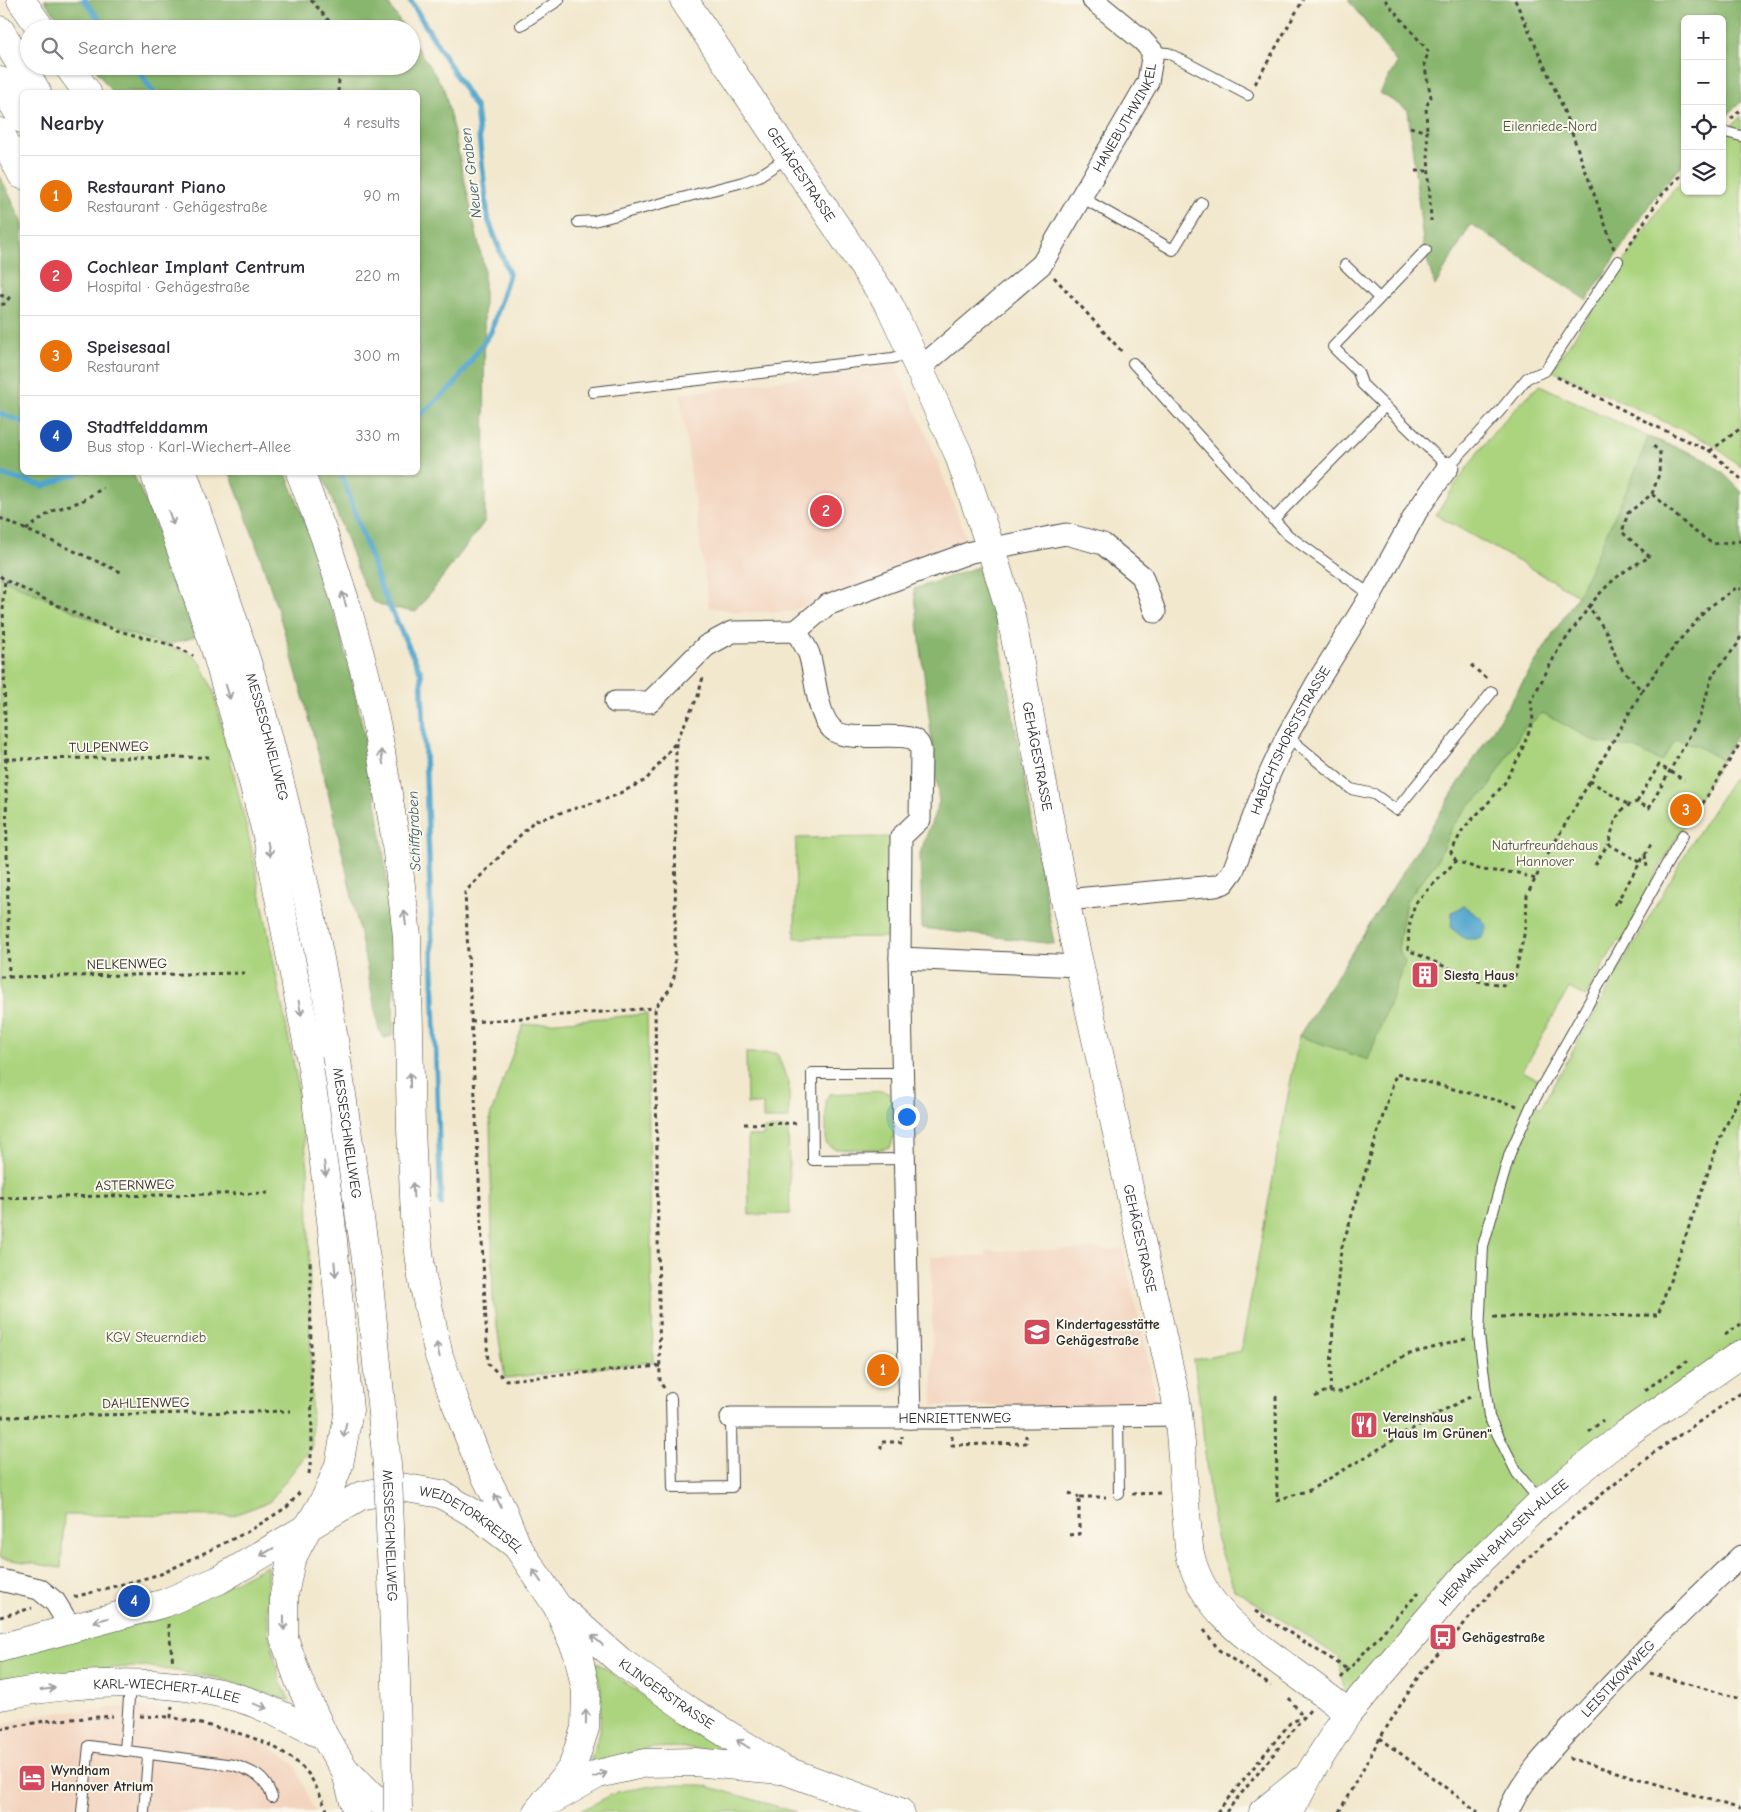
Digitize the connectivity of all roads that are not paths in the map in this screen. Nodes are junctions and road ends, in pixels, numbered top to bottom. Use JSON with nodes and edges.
{"nodes":[{"id":1,"x":21,"y":0,"type":"edge"},
{"id":2,"x":558,"y":0,"type":"edge"},
{"id":3,"x":684,"y":0,"type":"edge"},
{"id":4,"x":1093,"y":0,"type":"edge"},
{"id":5,"x":35,"y":20,"type":"edge"},
{"id":6,"x":521,"y":25,"type":"dead end"},
{"id":7,"x":0,"y":30,"type":"edge"},
{"id":8,"x":1153,"y":52,"type":"junction"},
{"id":9,"x":20,"y":64,"type":"edge"},
{"id":10,"x":26,"y":75,"type":"edge"},
{"id":11,"x":74,"y":75,"type":"edge"},
{"id":12,"x":0,"y":81,"type":"edge"},
{"id":13,"x":35,"y":90,"type":"edge"},
{"id":14,"x":85,"y":90,"type":"edge"},
{"id":15,"x":1248,"y":96,"type":"road end"},
{"id":16,"x":20,"y":116,"type":"edge"},
{"id":17,"x":1726,"y":131,"type":"edge"},
{"id":18,"x":0,"y":132,"type":"edge"},
{"id":19,"x":1741,"y":136,"type":"edge"},
{"id":20,"x":789,"y":156,"type":"junction"},
{"id":21,"x":20,"y":172,"type":"edge"},
{"id":22,"x":1081,"y":197,"type":"junction"},
{"id":23,"x":1202,"y":203,"type":"dead end"},
{"id":24,"x":578,"y":222,"type":"dead end"},
{"id":25,"x":1426,"y":250,"type":"dead end"},
{"id":26,"x":1618,"y":261,"type":"road end"},
{"id":27,"x":1345,"y":265,"type":"dead end"},
{"id":28,"x":1379,"y":298,"type":"junction"},
{"id":29,"x":916,"y":360,"type":"junction"},
{"id":30,"x":1133,"y":364,"type":"road end"},
{"id":31,"x":593,"y":392,"type":"dead end"},
{"id":32,"x":1386,"y":406,"type":"junction"},
{"id":33,"x":1448,"y":467,"type":"junction"},
{"id":34,"x":155,"y":475,"type":"edge"},
{"id":35,"x":184,"y":475,"type":"edge"},
{"id":36,"x":301,"y":475,"type":"edge"},
{"id":37,"x":1273,"y":520,"type":"junction"},
{"id":38,"x":991,"y":549,"type":"junction"},
{"id":39,"x":1371,"y":595,"type":"junction"},
{"id":40,"x":1155,"y":612,"type":"dead end"},
{"id":41,"x":796,"y":631,"type":"junction"},
{"id":42,"x":1492,"y":692,"type":"dead end"},
{"id":43,"x":615,"y":702,"type":"dead end"},
{"id":44,"x":1287,"y":736,"type":"junction"},
{"id":45,"x":1683,"y":835,"type":"road end"},
{"id":46,"x":1064,"y":900,"type":"junction"},
{"id":47,"x":900,"y":958,"type":"junction"},
{"id":48,"x":1079,"y":966,"type":"junction"},
{"id":49,"x":903,"y":1073,"type":"junction"},
{"id":50,"x":906,"y":1159,"type":"junction"},
{"id":51,"x":1741,"y":1354,"type":"edge"},
{"id":52,"x":671,"y":1398,"type":"road end"},
{"id":53,"x":1179,"y":1415,"type":"junction"},
{"id":54,"x":1118,"y":1416,"type":"junction"},
{"id":55,"x":731,"y":1418,"type":"joint"},
{"id":56,"x":910,"y":1418,"type":"junction"},
{"id":57,"x":1119,"y":1494,"type":"dead end"},
{"id":58,"x":1541,"y":1502,"type":"junction"},
{"id":59,"x":308,"y":1526,"type":"junction"},
{"id":60,"x":516,"y":1546,"type":"junction"},
{"id":61,"x":1741,"y":1556,"type":"edge"},
{"id":62,"x":0,"y":1580,"type":"edge"},
{"id":63,"x":557,"y":1606,"type":"junction"},
{"id":64,"x":71,"y":1628,"type":"junction"},
{"id":65,"x":0,"y":1648,"type":"edge"},
{"id":66,"x":130,"y":1684,"type":"junction"},
{"id":67,"x":0,"y":1696,"type":"edge"},
{"id":68,"x":1348,"y":1714,"type":"junction"},
{"id":69,"x":324,"y":1736,"type":"junction"},
{"id":70,"x":125,"y":1751,"type":"junction"},
{"id":71,"x":148,"y":1755,"type":"junction"},
{"id":72,"x":345,"y":1770,"type":"junction"},
{"id":73,"x":784,"y":1770,"type":"junction"},
{"id":74,"x":1310,"y":1773,"type":"junction"},
{"id":75,"x":272,"y":1796,"type":"dead end"},
{"id":76,"x":535,"y":1810,"type":"edge"},
{"id":77,"x":82,"y":1812,"type":"edge"},
{"id":78,"x":144,"y":1812,"type":"edge"},
{"id":79,"x":357,"y":1812,"type":"edge"},
{"id":80,"x":397,"y":1812,"type":"edge"},
{"id":81,"x":900,"y":1812,"type":"edge"},
{"id":82,"x":1262,"y":1812,"type":"edge"},
{"id":83,"x":1290,"y":1812,"type":"edge"},
{"id":84,"x":1508,"y":1812,"type":"edge"}],
"edges":[{"from":1,"to":5,"type":"main road"},
{"from":2,"to":6,"type":"lane"},
{"from":3,"to":20,"type":"main road","name":"GEHÄGESTRASSE"},
{"from":4,"to":8,"type":"street","name":"HANEBUTHWINKEL"},
{"from":7,"to":9,"type":"main road"},
{"from":8,"to":15,"type":"lane"},
{"from":8,"to":22,"type":"street","name":"HANEBUTHWINKEL"},
{"from":10,"to":13,"type":"main road"},
{"from":11,"to":14,"type":"main road"},
{"from":12,"to":16,"type":"main road"},
{"from":17,"to":19,"type":"lane"},
{"from":18,"to":21,"type":"main road"},
{"from":20,"to":24,"type":"lane"},
{"from":20,"to":29,"type":"main road","name":"GEHÄGESTRASSE"},
{"from":22,"to":23,"type":"lane"},
{"from":22,"to":29,"type":"street","name":"HANEBUTHWINKEL"},
{"from":25,"to":28,"type":"lane"},
{"from":26,"to":33,"type":"lane","name":"HABICHTSHORSTSTRASSE"},
{"from":27,"to":28,"type":"lane"},
{"from":28,"to":32,"type":"lane"},
{"from":29,"to":31,"type":"lane"},
{"from":29,"to":38,"type":"main road","name":"GEHÄGESTRASSE"},
{"from":30,"to":37,"type":"lane"},
{"from":32,"to":33,"type":"lane"},
{"from":32,"to":37,"type":"lane"},
{"from":33,"to":39,"type":"street","name":"HABICHTSHORSTSTRASSE"},
{"from":34,"to":59,"type":"main road","one_way":true},
{"from":35,"to":80,"type":"main road","name":"MESSESCHNELLWEG","bridge":true},
{"from":60,"to":36,"type":"main road","one_way":true},
{"from":37,"to":39,"type":"lane"},
{"from":38,"to":40,"type":"street"},
{"from":38,"to":41,"type":"street"},
{"from":38,"to":46,"type":"main road","name":"GEHÄGESTRASSE"},
{"from":39,"to":44,"type":"street","name":"HABICHTSHORSTSTRASSE"},
{"from":41,"to":43,"type":"street"},
{"from":41,"to":47,"type":"street"},
{"from":42,"to":44,"type":"lane"},
{"from":44,"to":46,"type":"street","name":"HABICHTSHORSTSTRASSE"},
{"from":45,"to":58,"type":"lane"},
{"from":46,"to":48,"type":"main road","name":"GEHÄGESTRASSE"},
{"from":47,"to":48,"type":"street"},
{"from":47,"to":49,"type":"street"},
{"from":48,"to":53,"type":"main road","name":"GEHÄGESTRASSE"},
{"from":49,"to":50,"type":"street"},
{"from":49,"to":50,"type":"lane"},
{"from":50,"to":56,"type":"street"},
{"from":51,"to":58,"type":"main road","name":"HERMANN-BAHLSEN-ALLEE"},
{"from":52,"to":55,"type":"lane"},
{"from":53,"to":54,"type":"street","name":"HENRIETTENWEG"},
{"from":53,"to":68,"type":"main road","name":"GEHÄGESTRASSE"},
{"from":54,"to":56,"type":"street","name":"HENRIETTENWEG"},
{"from":54,"to":57,"type":"lane"},
{"from":55,"to":56,"type":"street","name":"HENRIETTENWEG"},
{"from":58,"to":68,"type":"main road","name":"HERMANN-BAHLSEN-ALLEE"},
{"from":59,"to":60,"type":"main road","name":"WEIDETORKREISEL"},
{"from":59,"to":64,"type":"main road","one_way":true},
{"from":59,"to":69,"type":"main road","one_way":true},
{"from":63,"to":60,"type":"main road","name":"WEIDETORKREISEL","one_way":true},
{"from":61,"to":84,"type":"street","name":"LEISTIKOWWEG"},
{"from":62,"to":64,"type":"street"},
{"from":73,"to":63,"type":"main road","name":"KLINGERSTRASSE","one_way":true},
{"from":76,"to":63,"type":"main road","name":"WEIDETORKREISEL","one_way":true},
{"from":64,"to":65,"type":"main road"},
{"from":67,"to":66,"type":"main road","name":"KARL-WIECHERT-ALLEE","one_way":true},
{"from":66,"to":69,"type":"main road","name":"KARL-WIECHERT-ALLEE","one_way":true},
{"from":66,"to":70,"type":"lane"},
{"from":68,"to":74,"type":"main road","name":"HERMANN-BAHLSEN-ALLEE"},
{"from":69,"to":72,"type":"main road"},
{"from":70,"to":71,"type":"lane"},
{"from":70,"to":77,"type":"lane"},
{"from":71,"to":75,"type":"lane"},
{"from":71,"to":78,"type":"lane"},
{"from":72,"to":79,"type":"main road"},
{"from":72,"to":80,"type":"main road"},
{"from":76,"to":73,"type":"main road","name":"KLINGERSTRASSE","one_way":true},
{"from":73,"to":81,"type":"main road","name":"KLINGERSTRASSE"},
{"from":74,"to":82,"type":"main road","name":"HERMANN-BAHLSEN-ALLEE"},
{"from":74,"to":83,"type":"main road","name":"HERMANN-BAHLSEN-ALLEE"}]}
